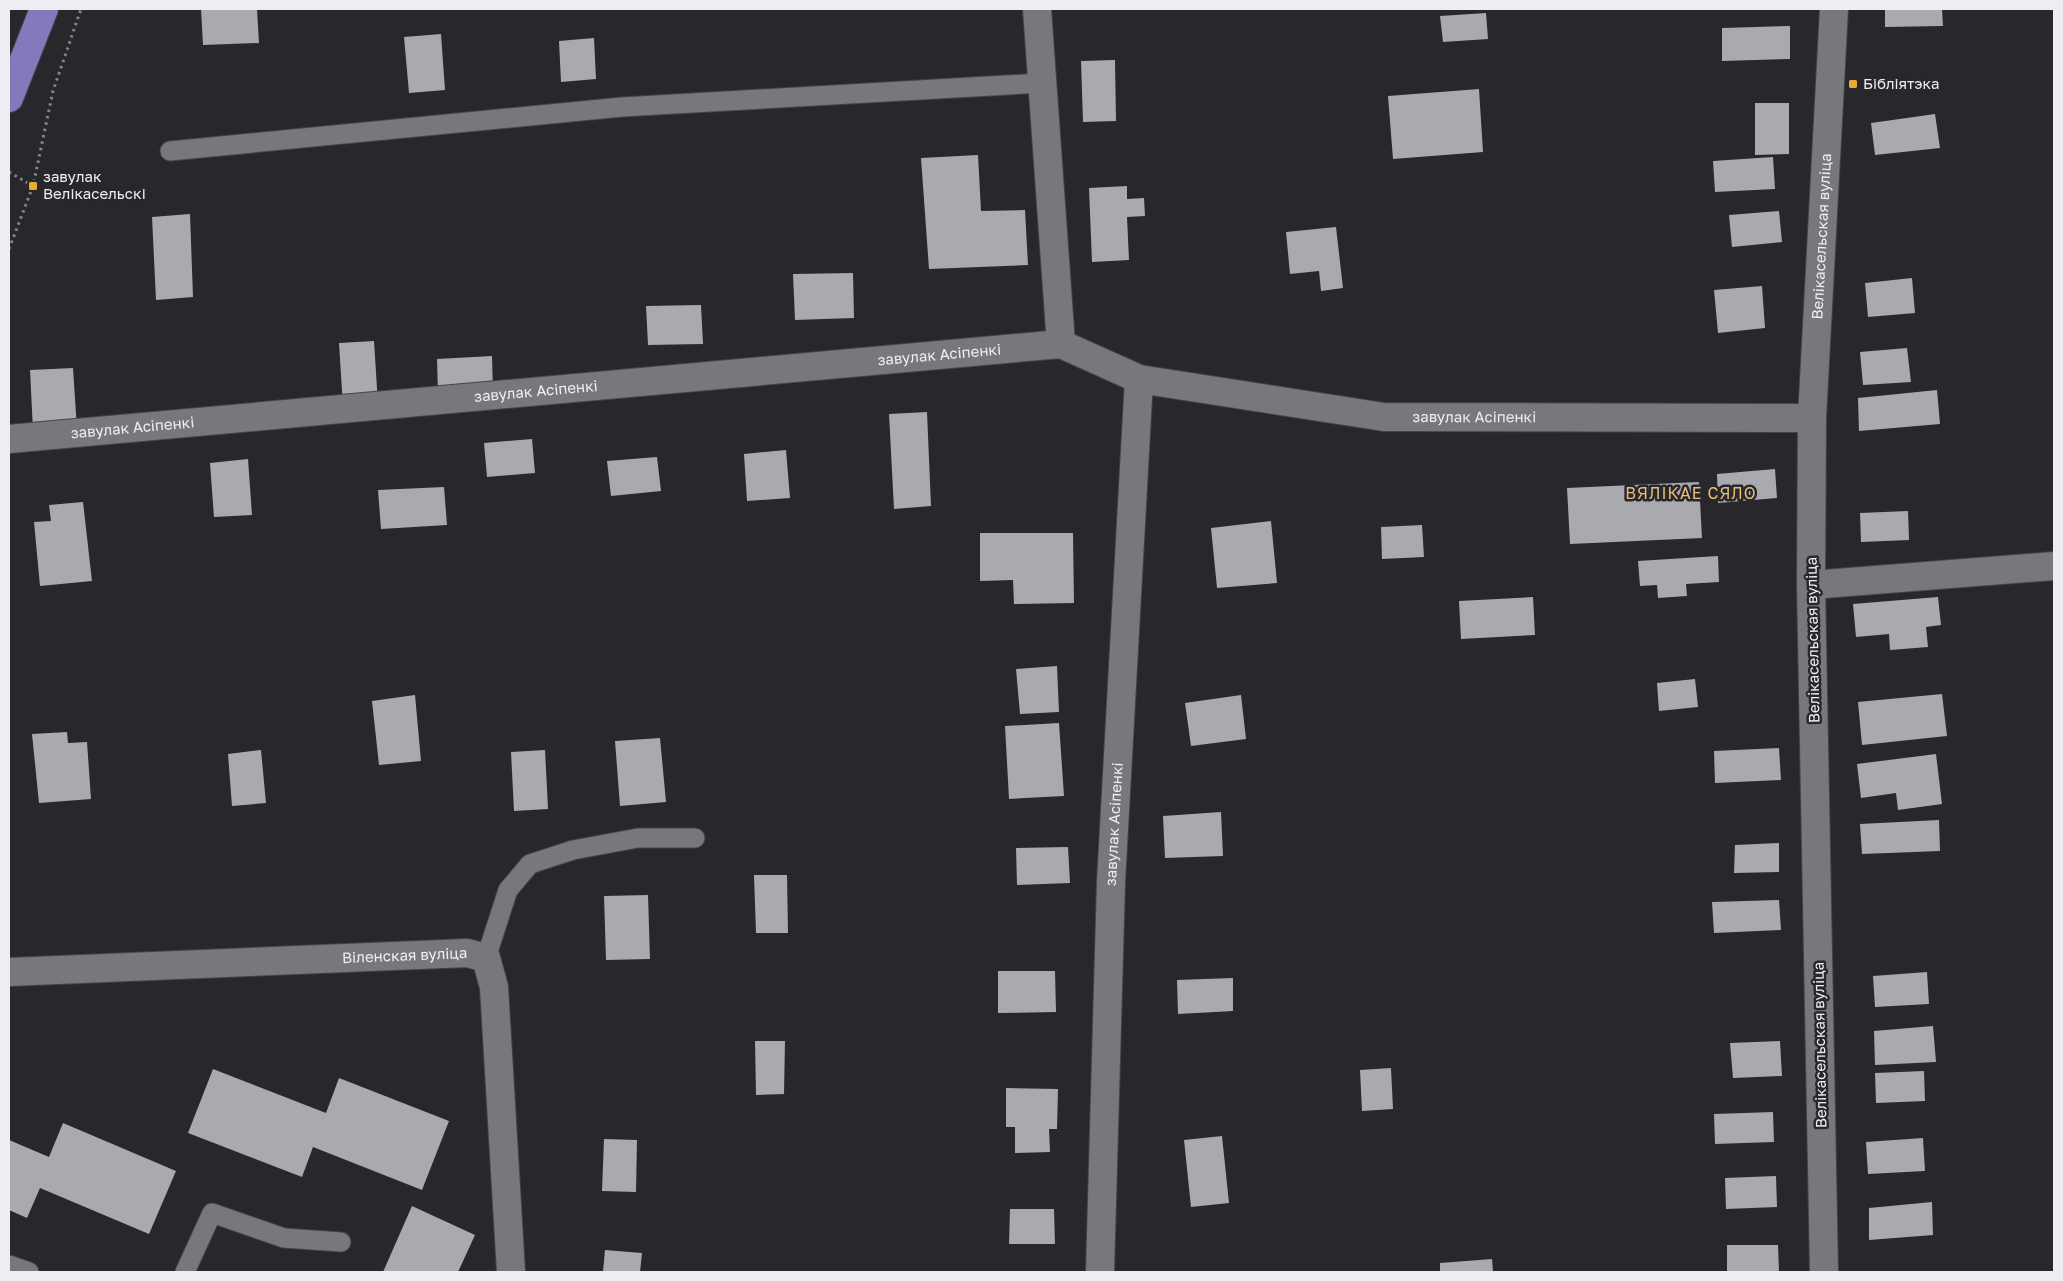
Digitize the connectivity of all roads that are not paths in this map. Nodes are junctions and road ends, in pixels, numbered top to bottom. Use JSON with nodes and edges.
{"nodes":[{"id":1,"x":44,"y":9,"type":"edge"},
{"id":2,"x":1038,"y":9,"type":"edge"},
{"id":3,"x":1834,"y":9,"type":"edge"},
{"id":4,"x":1042,"y":83,"type":"junction"},
{"id":5,"x":9,"y":98,"type":"edge"},
{"id":6,"x":170,"y":151,"type":"dead end"},
{"id":7,"x":1061,"y":344,"type":"junction"},
{"id":8,"x":1139,"y":379,"type":"junction"},
{"id":9,"x":1812,"y":418,"type":"junction"},
{"id":10,"x":9,"y":439,"type":"edge"},
{"id":11,"x":2054,"y":566,"type":"edge"},
{"id":12,"x":1811,"y":585,"type":"junction"},
{"id":13,"x":695,"y":838,"type":"dead end"},
{"id":14,"x":486,"y":958,"type":"junction"},
{"id":15,"x":9,"y":972,"type":"edge"},
{"id":16,"x":341,"y":1242,"type":"dead end"},
{"id":17,"x":9,"y":1265,"type":"edge"},
{"id":18,"x":29,"y":1272,"type":"edge"},
{"id":19,"x":185,"y":1272,"type":"edge"},
{"id":20,"x":511,"y":1272,"type":"edge"},
{"id":21,"x":1100,"y":1272,"type":"edge"},
{"id":22,"x":1824,"y":1272,"type":"edge"}],
"edges":[{"from":1,"to":5,"type":"main road"},
{"from":2,"to":4,"type":"street"},
{"from":3,"to":9,"type":"street","name":"Велікасельская вуліца"},
{"from":4,"to":6,"type":"lane"},
{"from":4,"to":7,"type":"street"},
{"from":7,"to":8,"type":"street","name":"завулак Асіпенкі"},
{"from":7,"to":10,"type":"street","name":"завулак Асіпенкі"},
{"from":8,"to":9,"type":"street","name":"завулак Асіпенкі"},
{"from":8,"to":21,"type":"street","name":"завулак Асіпенкі"},
{"from":9,"to":12,"type":"street","name":"Велікасельская вуліца"},
{"from":11,"to":12,"type":"street"},
{"from":12,"to":22,"type":"street","name":"Велікасельская вуліца"},
{"from":13,"to":14,"type":"lane"},
{"from":14,"to":15,"type":"street","name":"Віленская вуліца"},
{"from":14,"to":20,"type":"street","name":"Віленская вуліца"},
{"from":16,"to":19,"type":"lane"},
{"from":17,"to":18,"type":"lane"}]}
